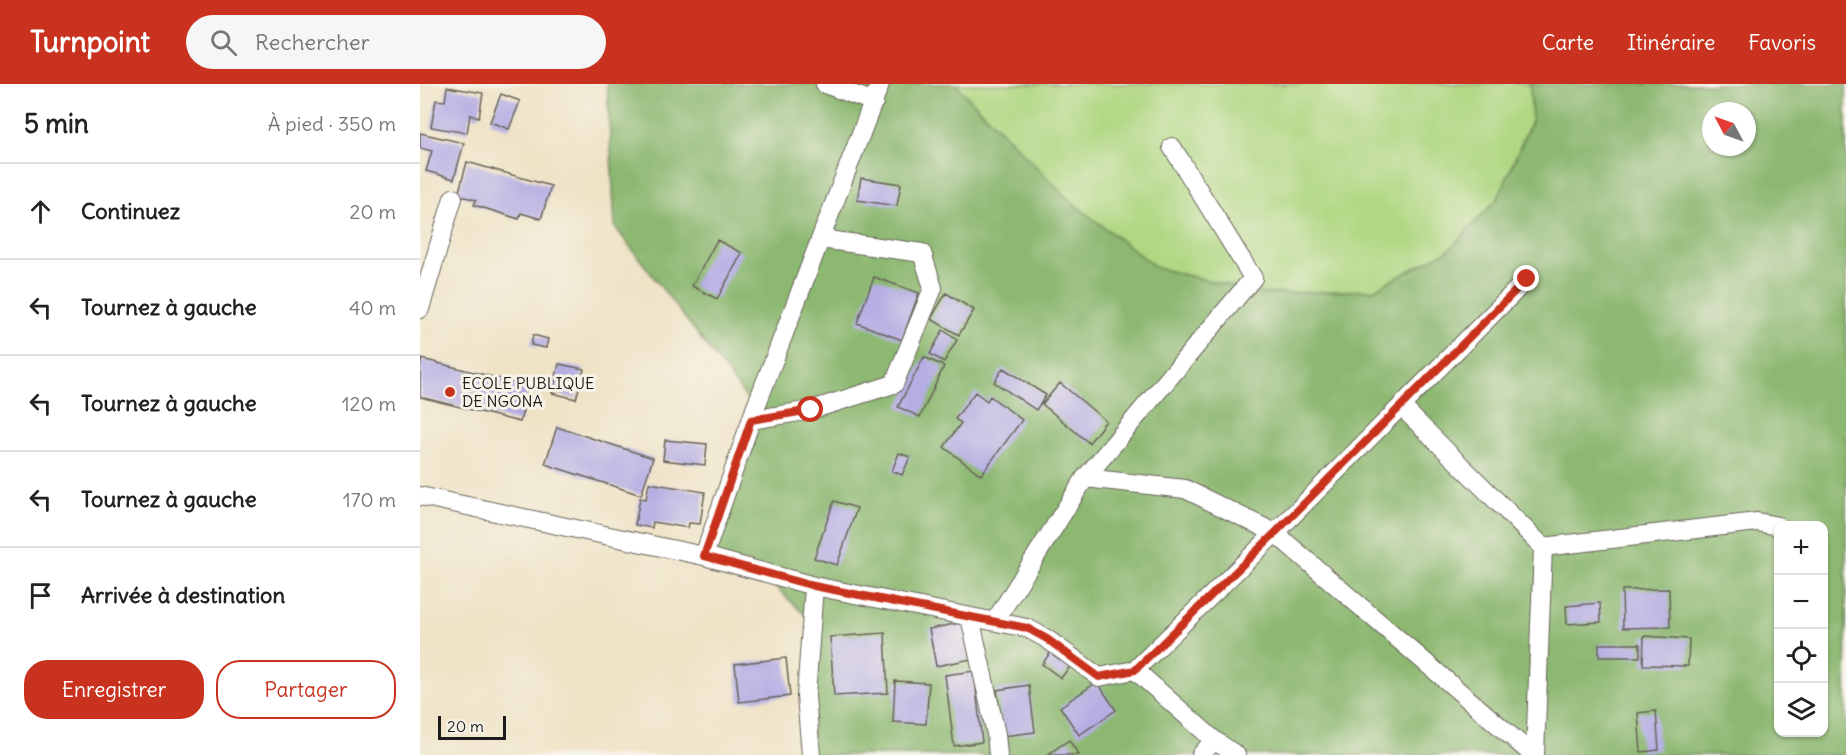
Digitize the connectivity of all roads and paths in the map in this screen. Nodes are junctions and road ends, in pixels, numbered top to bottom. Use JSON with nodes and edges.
{"nodes":[{"id":1,"x":825,"y":84,"type":"edge"},
{"id":2,"x":880,"y":84,"type":"edge"},
{"id":3,"x":874,"y":102,"type":"junction"},
{"id":4,"x":1172,"y":147,"type":"dead end"},
{"id":5,"x":453,"y":198,"type":"dead end"},
{"id":6,"x":821,"y":239,"type":"junction"},
{"id":7,"x":1527,"y":279,"type":"dead end"},
{"id":8,"x":420,"y":309,"type":"edge"},
{"id":9,"x":1401,"y":406,"type":"junction"},
{"id":10,"x":751,"y":420,"type":"junction"},
{"id":11,"x":1085,"y":478,"type":"junction"},
{"id":12,"x":420,"y":496,"type":"edge"},
{"id":13,"x":1774,"y":525,"type":"edge"},
{"id":14,"x":1275,"y":533,"type":"junction"},
{"id":15,"x":1543,"y":548,"type":"junction"},
{"id":16,"x":704,"y":556,"type":"junction"},
{"id":17,"x":814,"y":586,"type":"junction"},
{"id":18,"x":970,"y":617,"type":"junction"},
{"id":19,"x":995,"y":621,"type":"junction"},
{"id":20,"x":1135,"y":670,"type":"junction"},
{"id":21,"x":1214,"y":740,"type":"junction"},
{"id":22,"x":811,"y":755,"type":"edge"},
{"id":23,"x":998,"y":755,"type":"edge"},
{"id":24,"x":1201,"y":755,"type":"edge"},
{"id":25,"x":1236,"y":755,"type":"edge"},
{"id":26,"x":1534,"y":755,"type":"edge"}],
"edges":[{"from":1,"to":3,"type":"street"},
{"from":2,"to":3,"type":"street"},
{"from":3,"to":6,"type":"street"},
{"from":4,"to":11,"type":"street"},
{"from":5,"to":8,"type":"street"},
{"from":6,"to":10,"type":"street"},
{"from":6,"to":10,"type":"street"},
{"from":7,"to":9,"type":"street"},
{"from":9,"to":14,"type":"street"},
{"from":9,"to":15,"type":"street"},
{"from":10,"to":16,"type":"street"},
{"from":11,"to":14,"type":"street"},
{"from":11,"to":19,"type":"street"},
{"from":12,"to":16,"type":"street"},
{"from":13,"to":15,"type":"street"},
{"from":14,"to":20,"type":"street"},
{"from":14,"to":26,"type":"street"},
{"from":15,"to":26,"type":"street"},
{"from":16,"to":17,"type":"street"},
{"from":17,"to":18,"type":"street"},
{"from":17,"to":22,"type":"street"},
{"from":18,"to":19,"type":"street"},
{"from":18,"to":23,"type":"street"},
{"from":19,"to":20,"type":"street"},
{"from":20,"to":21,"type":"street"},
{"from":21,"to":24,"type":"street"},
{"from":21,"to":25,"type":"street"}]}
